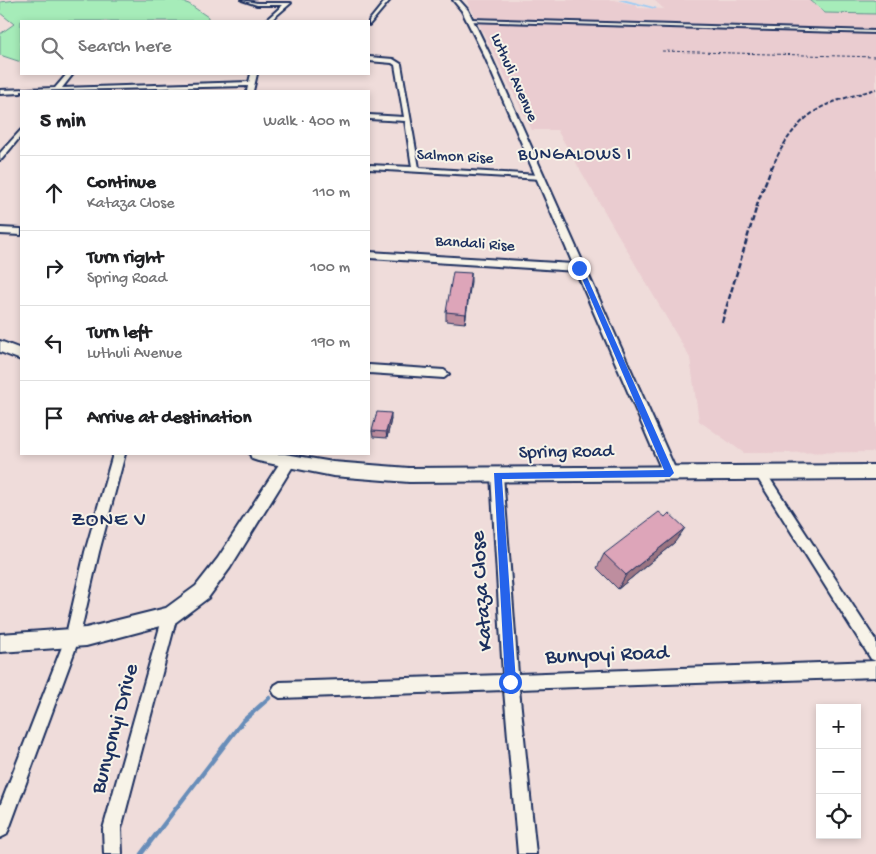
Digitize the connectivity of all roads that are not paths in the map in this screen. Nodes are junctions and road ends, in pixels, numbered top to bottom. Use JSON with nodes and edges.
{"nodes":[{"id":1,"x":244,"y":0,"type":"edge"},
{"id":2,"x":293,"y":0,"type":"edge"},
{"id":3,"x":388,"y":0,"type":"edge"},
{"id":4,"x":456,"y":0,"type":"edge"},
{"id":5,"x":288,"y":4,"type":"junction"},
{"id":6,"x":268,"y":20,"type":"edge"},
{"id":7,"x":470,"y":20,"type":"junction"},
{"id":8,"x":370,"y":23,"type":"edge"},
{"id":9,"x":876,"y":32,"type":"edge"},
{"id":10,"x":370,"y":59,"type":"edge"},
{"id":11,"x":69,"y":75,"type":"edge"},
{"id":12,"x":254,"y":75,"type":"edge"},
{"id":13,"x":251,"y":88,"type":"edge"},
{"id":14,"x":57,"y":90,"type":"edge"},
{"id":15,"x":20,"y":91,"type":"edge"},
{"id":16,"x":0,"y":92,"type":"edge"},
{"id":17,"x":370,"y":117,"type":"edge"},
{"id":18,"x":408,"y":119,"type":"junction"},
{"id":19,"x":20,"y":133,"type":"edge"},
{"id":20,"x":13,"y":142,"type":"junction"},
{"id":21,"x":20,"y":142,"type":"edge"},
{"id":22,"x":0,"y":158,"type":"edge"},
{"id":23,"x":370,"y":167,"type":"edge"},
{"id":24,"x":416,"y":169,"type":"junction"},
{"id":25,"x":539,"y":177,"type":"junction"},
{"id":26,"x":0,"y":231,"type":"edge"},
{"id":27,"x":20,"y":232,"type":"edge"},
{"id":28,"x":370,"y":254,"type":"edge"},
{"id":29,"x":579,"y":268,"type":"junction"},
{"id":30,"x":0,"y":346,"type":"edge"},
{"id":31,"x":20,"y":355,"type":"edge"},
{"id":32,"x":370,"y":369,"type":"edge"},
{"id":33,"x":444,"y":374,"type":"dead end"},
{"id":34,"x":119,"y":455,"type":"edge"},
{"id":35,"x":262,"y":455,"type":"edge"},
{"id":36,"x":288,"y":462,"type":"junction"},
{"id":37,"x":759,"y":471,"type":"junction"},
{"id":38,"x":876,"y":472,"type":"edge"},
{"id":39,"x":670,"y":473,"type":"junction"},
{"id":40,"x":497,"y":476,"type":"junction"},
{"id":41,"x":170,"y":616,"type":"junction"},
{"id":42,"x":72,"y":639,"type":"junction"},
{"id":43,"x":0,"y":643,"type":"edge"},
{"id":44,"x":876,"y":654,"type":"edge"},
{"id":45,"x":876,"y":669,"type":"edge"},
{"id":46,"x":510,"y":682,"type":"junction"},
{"id":47,"x":280,"y":690,"type":"dead end"},
{"id":48,"x":0,"y":829,"type":"edge"},
{"id":49,"x":113,"y":854,"type":"edge"},
{"id":50,"x":527,"y":854,"type":"edge"}],
"edges":[{"from":1,"to":5,"type":"street"},
{"from":2,"to":5,"type":"street"},
{"from":3,"to":8,"type":"street"},
{"from":4,"to":7,"type":"street","name":"Luthuli Avenue"},
{"from":5,"to":6,"type":"street"},
{"from":7,"to":9,"type":"street"},
{"from":7,"to":25,"type":"street","name":"Luthuli Avenue"},
{"from":10,"to":18,"type":"street"},
{"from":11,"to":14,"type":"street"},
{"from":12,"to":13,"type":"street"},
{"from":13,"to":14,"type":"street"},
{"from":15,"to":16,"type":"street"},
{"from":17,"to":18,"type":"street"},
{"from":18,"to":24,"type":"street"},
{"from":19,"to":20,"type":"street"},
{"from":20,"to":21,"type":"street"},
{"from":20,"to":22,"type":"street"},
{"from":23,"to":24,"type":"street","name":"Salmon Rise"},
{"from":24,"to":25,"type":"street","name":"Salmon Rise"},
{"from":25,"to":29,"type":"street","name":"Luthuli Avenue"},
{"from":26,"to":27,"type":"street"},
{"from":28,"to":29,"type":"street","name":"Bandali Rise"},
{"from":29,"to":39,"type":"street","name":"Luthuli Avenue"},
{"from":30,"to":31,"type":"main road"},
{"from":32,"to":33,"type":"street"},
{"from":34,"to":42,"type":"street"},
{"from":35,"to":36,"type":"main road","name":"Spring Road"},
{"from":36,"to":40,"type":"main road","name":"Spring Road"},
{"from":36,"to":41,"type":"street"},
{"from":37,"to":38,"type":"main road","name":"Spring Road"},
{"from":37,"to":39,"type":"main road","name":"Spring Road"},
{"from":37,"to":44,"type":"street"},
{"from":39,"to":40,"type":"main road","name":"Spring Road"},
{"from":40,"to":46,"type":"street","name":"Kataza Close"},
{"from":41,"to":42,"type":"street"},
{"from":41,"to":49,"type":"street","name":"Bunyonyi Drive"},
{"from":42,"to":43,"type":"street"},
{"from":42,"to":48,"type":"street"},
{"from":45,"to":46,"type":"street","name":"Bunyoyi Road"},
{"from":46,"to":47,"type":"street","name":"Bunyoyi Road"},
{"from":46,"to":50,"type":"street","name":"Kataza Close"}]}
